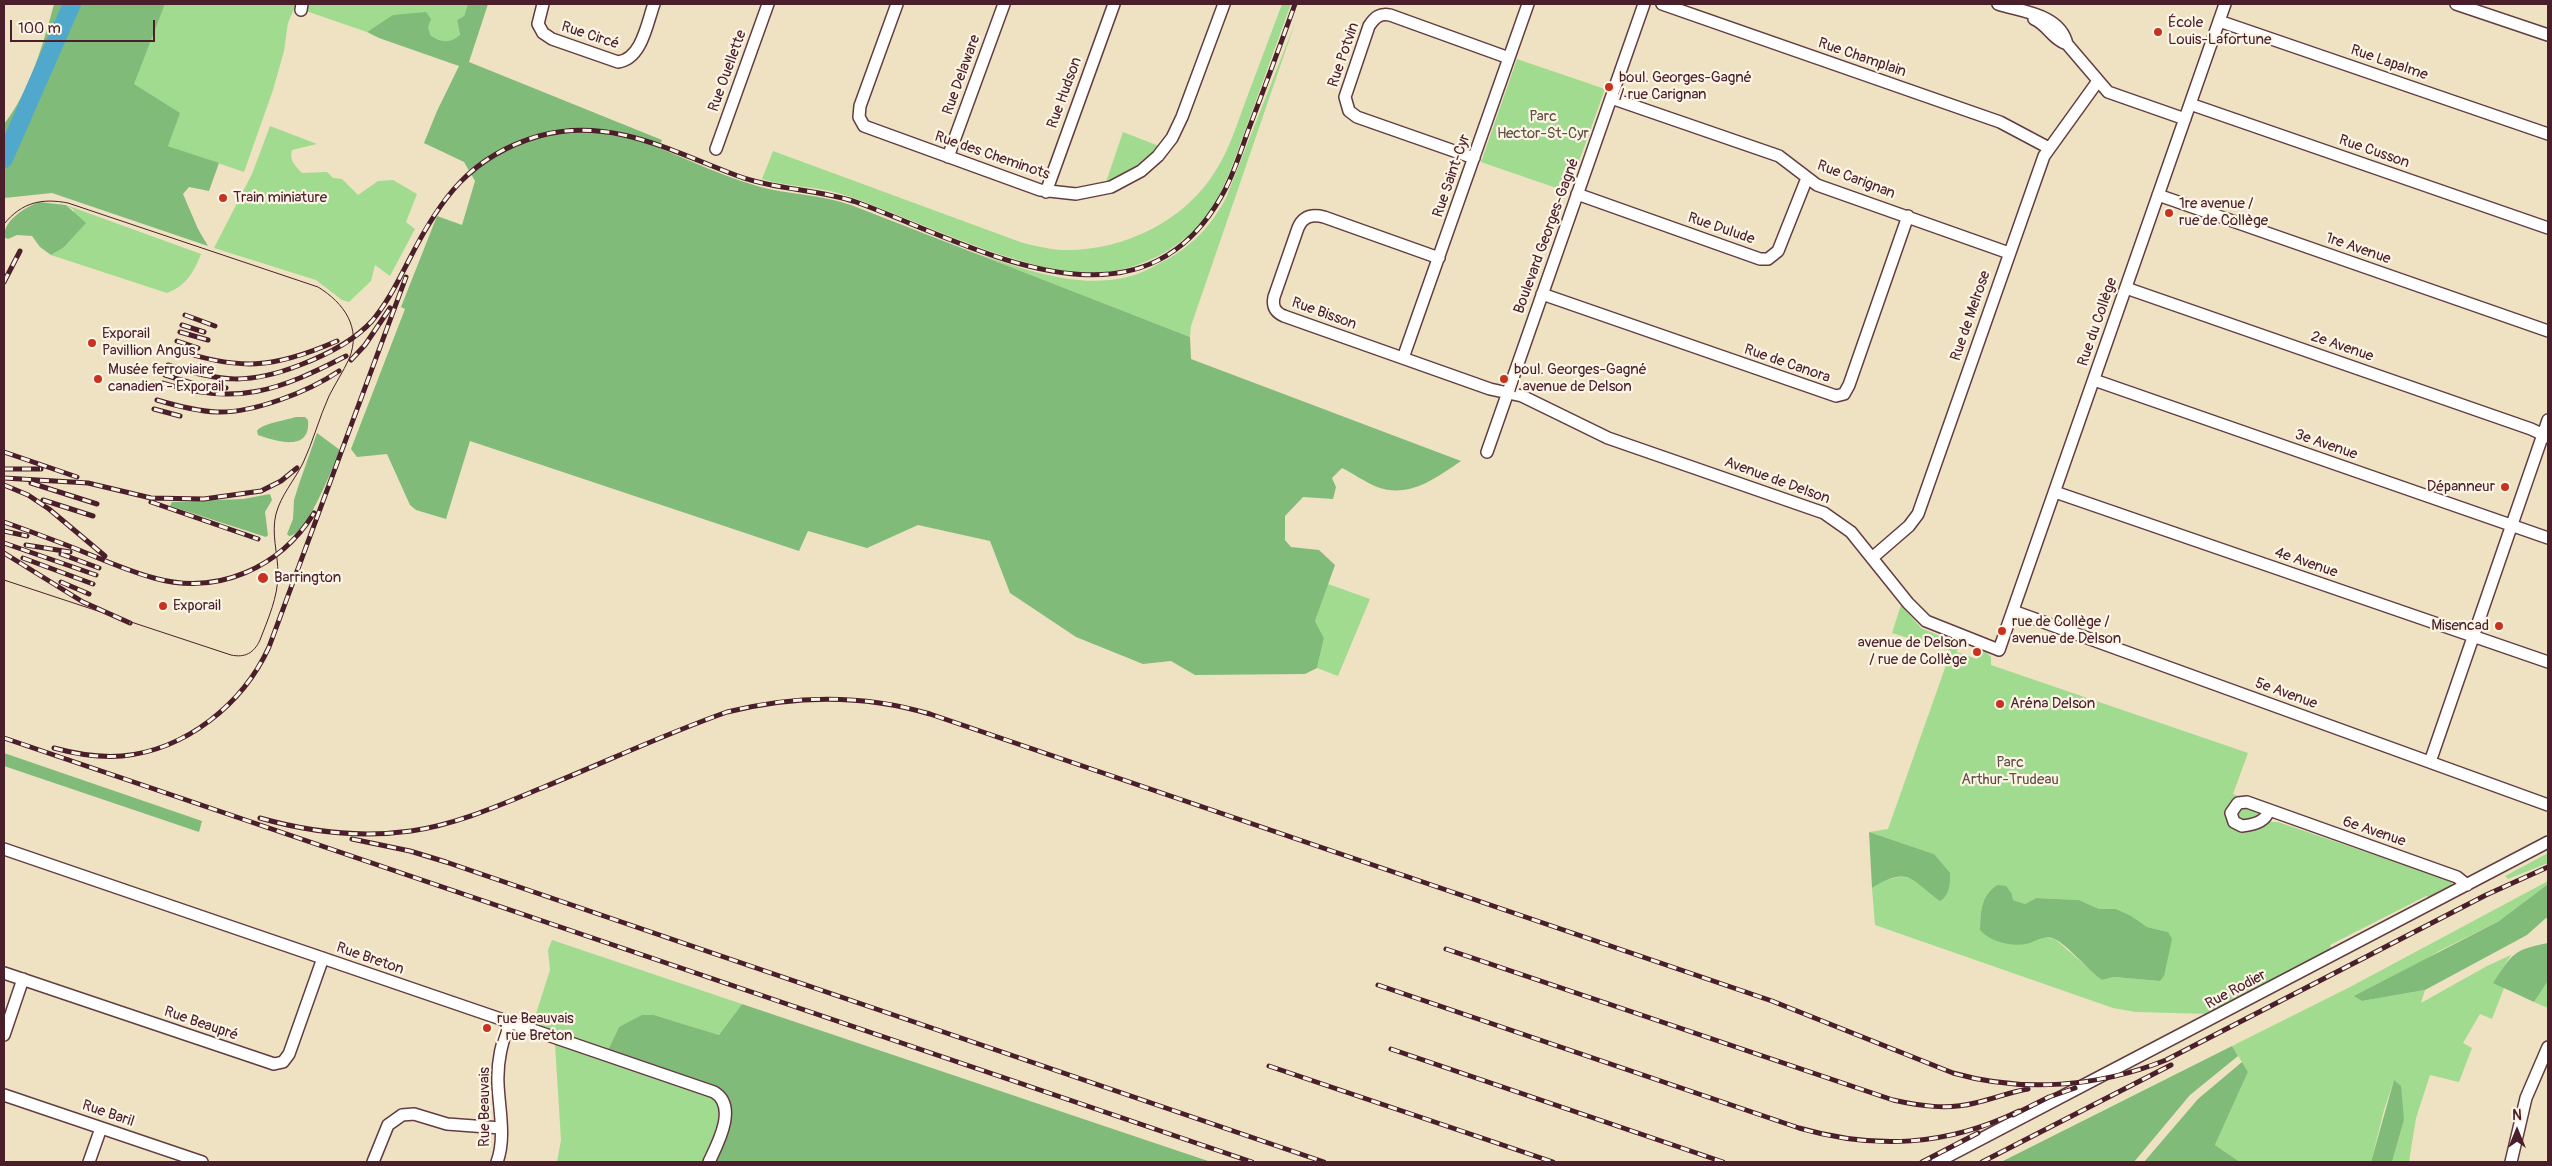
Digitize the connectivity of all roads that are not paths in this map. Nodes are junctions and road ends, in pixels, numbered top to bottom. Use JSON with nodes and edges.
{"nodes":[{"id":1,"x":543,"y":4,"type":"edge"},
{"id":2,"x":654,"y":4,"type":"edge"},
{"id":3,"x":768,"y":4,"type":"edge"},
{"id":4,"x":897,"y":4,"type":"edge"},
{"id":5,"x":1004,"y":4,"type":"edge"},
{"id":6,"x":1114,"y":4,"type":"edge"},
{"id":7,"x":1224,"y":4,"type":"edge"},
{"id":8,"x":1528,"y":4,"type":"edge"},
{"id":9,"x":1644,"y":4,"type":"edge"},
{"id":10,"x":1662,"y":4,"type":"edge"},
{"id":11,"x":1998,"y":4,"type":"edge"},
{"id":12,"x":2225,"y":4,"type":"edge"},
{"id":13,"x":2456,"y":4,"type":"edge"},
{"id":14,"x":2219,"y":21,"type":"junction"},
{"id":15,"x":2548,"y":33,"type":"edge"},
{"id":16,"x":1509,"y":58,"type":"junction"},
{"id":17,"x":2098,"y":81,"type":"junction"},
{"id":18,"x":1611,"y":98,"type":"junction"},
{"id":19,"x":2190,"y":104,"type":"junction"},
{"id":20,"x":2185,"y":119,"type":"junction"},
{"id":21,"x":2548,"y":134,"type":"edge"},
{"id":22,"x":2049,"y":148,"type":"junction"},
{"id":23,"x":716,"y":149,"type":"dead end"},
{"id":24,"x":948,"y":157,"type":"junction"},
{"id":25,"x":1474,"y":158,"type":"junction"},
{"id":26,"x":1806,"y":178,"type":"junction"},
{"id":27,"x":1046,"y":192,"type":"junction"},
{"id":28,"x":1577,"y":194,"type":"junction"},
{"id":29,"x":2158,"y":195,"type":"junction"},
{"id":30,"x":1908,"y":216,"type":"junction"},
{"id":31,"x":2548,"y":228,"type":"edge"},
{"id":32,"x":2009,"y":252,"type":"junction"},
{"id":33,"x":1439,"y":258,"type":"junction"},
{"id":34,"x":2126,"y":288,"type":"junction"},
{"id":35,"x":1542,"y":294,"type":"junction"},
{"id":36,"x":2548,"y":332,"type":"edge"},
{"id":37,"x":1403,"y":358,"type":"junction"},
{"id":38,"x":2094,"y":380,"type":"junction"},
{"id":39,"x":1507,"y":393,"type":"junction"},
{"id":40,"x":2548,"y":420,"type":"edge"},
{"id":41,"x":2546,"y":436,"type":"edge"},
{"id":42,"x":1486,"y":452,"type":"dead end"},
{"id":43,"x":2055,"y":492,"type":"junction"},
{"id":44,"x":2513,"y":526,"type":"junction"},
{"id":45,"x":2548,"y":538,"type":"edge"},
{"id":46,"x":1872,"y":558,"type":"junction"},
{"id":47,"x":2013,"y":611,"type":"junction"},
{"id":48,"x":2474,"y":636,"type":"junction"},
{"id":49,"x":1999,"y":650,"type":"joint"},
{"id":50,"x":2548,"y":662,"type":"edge"},
{"id":51,"x":2430,"y":762,"type":"junction"},
{"id":52,"x":2548,"y":805,"type":"edge"},
{"id":53,"x":2268,"y":812,"type":"dead end"},
{"id":54,"x":2548,"y":842,"type":"edge"},
{"id":55,"x":4,"y":849,"type":"edge"},
{"id":56,"x":2467,"y":885,"type":"junction"},
{"id":57,"x":323,"y":958,"type":"junction"},
{"id":58,"x":4,"y":973,"type":"edge"},
{"id":59,"x":23,"y":979,"type":"junction"},
{"id":60,"x":509,"y":1022,"type":"junction"},
{"id":61,"x":4,"y":1036,"type":"edge"},
{"id":62,"x":2548,"y":1047,"type":"edge"},
{"id":63,"x":4,"y":1095,"type":"edge"},
{"id":64,"x":101,"y":1128,"type":"junction"},
{"id":65,"x":501,"y":1128,"type":"junction"},
{"id":66,"x":89,"y":1162,"type":"edge"},
{"id":67,"x":202,"y":1162,"type":"edge"},
{"id":68,"x":373,"y":1162,"type":"edge"},
{"id":69,"x":497,"y":1162,"type":"edge"},
{"id":70,"x":710,"y":1162,"type":"edge"},
{"id":71,"x":1937,"y":1162,"type":"edge"},
{"id":72,"x":2511,"y":1162,"type":"edge"}],
"edges":[{"from":1,"to":2,"type":"street","name":"Rue Circé"},
{"from":3,"to":23,"type":"street","name":"Rue Ouellette"},
{"from":4,"to":24,"type":"street","name":"Rue des Cheminots"},
{"from":5,"to":24,"type":"street","name":"Rue Delaware"},
{"from":6,"to":27,"type":"street","name":"Rue Hudson"},
{"from":7,"to":27,"type":"street","name":"Rue des Cheminots"},
{"from":8,"to":16,"type":"street","name":"Rue Saint-Cyr"},
{"from":9,"to":18,"type":"street","name":"Boulevard Georges-Gagné"},
{"from":10,"to":22,"type":"street","name":"Rue Champlain"},
{"from":11,"to":17,"type":"street"},
{"from":12,"to":14,"type":"street","name":"Rue du Collège"},
{"from":13,"to":15,"type":"street"},
{"from":14,"to":19,"type":"street","name":"Rue du Collège"},
{"from":14,"to":21,"type":"street","name":"Rue Lapalme"},
{"from":16,"to":25,"type":"street","name":"Rue Saint-Cyr"},
{"from":16,"to":25,"type":"street","name":"Rue Potvin"},
{"from":17,"to":20,"type":"street"},
{"from":17,"to":22,"type":"street","name":"Rue de Melrose"},
{"from":18,"to":26,"type":"street","name":"Rue Carignan"},
{"from":18,"to":28,"type":"street","name":"Boulevard Georges-Gagné"},
{"from":19,"to":20,"type":"street","name":"Rue du Collège"},
{"from":19,"to":31,"type":"street","name":"Rue Cusson"},
{"from":20,"to":29,"type":"street","name":"Rue du Collège"},
{"from":22,"to":32,"type":"street","name":"Rue de Melrose"},
{"from":24,"to":27,"type":"street","name":"Rue des Cheminots"},
{"from":25,"to":33,"type":"street","name":"Rue Saint-Cyr"},
{"from":26,"to":28,"type":"street","name":"Rue Dulude"},
{"from":26,"to":30,"type":"street","name":"Rue Carignan"},
{"from":28,"to":35,"type":"street","name":"Boulevard Georges-Gagné"},
{"from":29,"to":34,"type":"street","name":"Rue du Collège"},
{"from":29,"to":36,"type":"street","name":"1re Avenue"},
{"from":30,"to":32,"type":"street","name":"Rue Carignan"},
{"from":30,"to":35,"type":"street","name":"Rue de Canora"},
{"from":32,"to":46,"type":"street","name":"Rue de Melrose"},
{"from":33,"to":37,"type":"street","name":"Rue Saint-Cyr"},
{"from":33,"to":37,"type":"street","name":"Rue Bisson"},
{"from":34,"to":38,"type":"street","name":"Rue du Collège"},
{"from":34,"to":41,"type":"street","name":"2e Avenue"},
{"from":35,"to":39,"type":"street","name":"Boulevard Georges-Gagné"},
{"from":37,"to":39,"type":"street","name":"Rue Bisson"},
{"from":38,"to":43,"type":"street","name":"Rue du Collège"},
{"from":38,"to":44,"type":"street","name":"3e Avenue"},
{"from":39,"to":42,"type":"street","name":"Boulevard Georges-Gagné"},
{"from":39,"to":46,"type":"street","name":"Avenue de Delson"},
{"from":40,"to":41,"type":"street"},
{"from":41,"to":44,"type":"street"},
{"from":43,"to":47,"type":"street","name":"Rue du Collège"},
{"from":43,"to":48,"type":"street","name":"4e Avenue"},
{"from":44,"to":45,"type":"street","name":"3e Avenue"},
{"from":44,"to":48,"type":"street"},
{"from":46,"to":49,"type":"street","name":"Avenue de Delson"},
{"from":47,"to":49,"type":"street","name":"Rue du Collège"},
{"from":47,"to":51,"type":"street","name":"5e Avenue"},
{"from":48,"to":50,"type":"street","name":"4e Avenue"},
{"from":48,"to":51,"type":"street"},
{"from":51,"to":52,"type":"street","name":"5e Avenue"},
{"from":53,"to":56,"type":"street","name":"6e Avenue"},
{"from":54,"to":56,"type":"street","name":"Rue Rodier"},
{"from":55,"to":57,"type":"street","name":"Rue Breton"},
{"from":56,"to":71,"type":"street","name":"Rue Rodier"},
{"from":57,"to":59,"type":"street","name":"Rue Beaupré"},
{"from":57,"to":60,"type":"street","name":"Rue Breton"},
{"from":58,"to":59,"type":"street","name":"Rue Beaupré"},
{"from":59,"to":61,"type":"street"},
{"from":60,"to":65,"type":"street","name":"Rue Beauvais"},
{"from":60,"to":70,"type":"street","name":"Rue Breton"},
{"from":62,"to":72,"type":"street"},
{"from":63,"to":64,"type":"street","name":"Rue Baril"},
{"from":64,"to":66,"type":"street"},
{"from":64,"to":67,"type":"street","name":"Rue Baril"},
{"from":65,"to":68,"type":"street"},
{"from":65,"to":69,"type":"street","name":"Rue Beauvais"}]}
